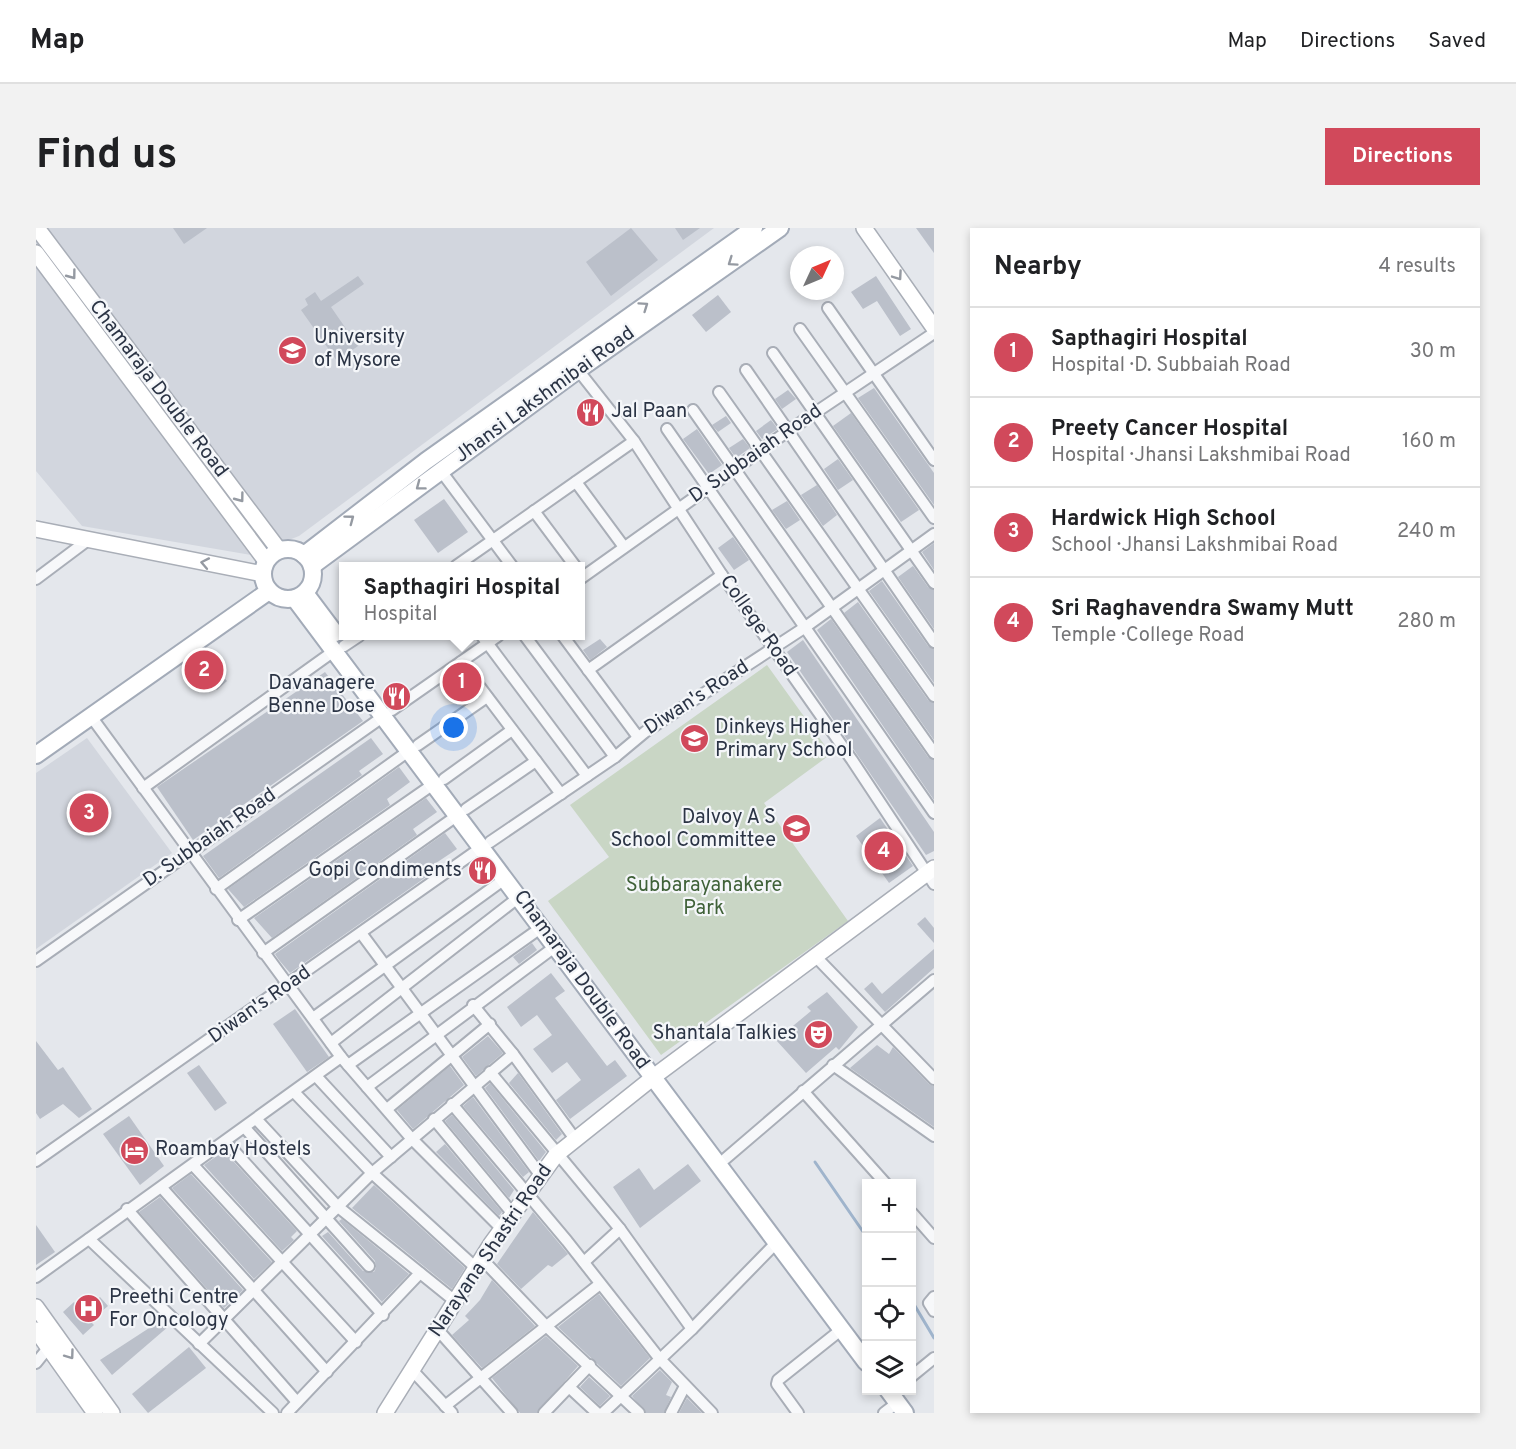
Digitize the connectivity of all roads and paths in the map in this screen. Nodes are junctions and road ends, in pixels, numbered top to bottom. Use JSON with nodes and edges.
{"nodes":[{"id":1,"x":37,"y":228,"type":"edge"},
{"id":2,"x":754,"y":228,"type":"edge"},
{"id":3,"x":780,"y":228,"type":"edge"},
{"id":4,"x":864,"y":228,"type":"edge"},
{"id":5,"x":36,"y":253,"type":"edge"},
{"id":6,"x":828,"y":308,"type":"dead end"},
{"id":7,"x":934,"y":328,"type":"edge"},
{"id":8,"x":800,"y":329,"type":"dead end"},
{"id":9,"x":934,"y":333,"type":"edge"},
{"id":10,"x":773,"y":353,"type":"dead end"},
{"id":11,"x":578,"y":370,"type":"junction"},
{"id":12,"x":747,"y":370,"type":"dead end"},
{"id":13,"x":873,"y":374,"type":"junction"},
{"id":14,"x":718,"y":392,"type":"dead end"},
{"id":15,"x":846,"y":393,"type":"junction"},
{"id":16,"x":693,"y":410,"type":"dead end"},
{"id":17,"x":814,"y":412,"type":"junction"},
{"id":18,"x":667,"y":429,"type":"dead end"},
{"id":19,"x":788,"y":431,"type":"junction"},
{"id":20,"x":634,"y":441,"type":"junction"},
{"id":21,"x":761,"y":451,"type":"junction"},
{"id":22,"x":934,"y":460,"type":"edge"},
{"id":23,"x":734,"y":470,"type":"junction"},
{"id":24,"x":441,"y":471,"type":"junction"},
{"id":25,"x":576,"y":482,"type":"junction"},
{"id":26,"x":709,"y":487,"type":"junction"},
{"id":27,"x":678,"y":509,"type":"junction"},
{"id":28,"x":534,"y":512,"type":"junction"},
{"id":29,"x":934,"y":518,"type":"edge"},
{"id":30,"x":36,"y":529,"type":"edge"},
{"id":31,"x":934,"y":534,"type":"edge"},
{"id":32,"x":88,"y":540,"type":"junction"},
{"id":33,"x":493,"y":541,"type":"junction"},
{"id":34,"x":624,"y":547,"type":"junction"},
{"id":35,"x":912,"y":551,"type":"junction"},
{"id":36,"x":308,"y":560,"type":"junction"},
{"id":37,"x":269,"y":562,"type":"junction"},
{"id":38,"x":471,"y":562,"type":"edge"},
{"id":39,"x":508,"y":562,"type":"edge"},
{"id":40,"x":571,"y":562,"type":"edge"},
{"id":41,"x":885,"y":570,"type":"junction"},
{"id":42,"x":585,"y":574,"type":"edge"},
{"id":43,"x":722,"y":576,"type":"junction"},
{"id":44,"x":36,"y":579,"type":"edge"},
{"id":45,"x":934,"y":583,"type":"edge"},
{"id":46,"x":858,"y":589,"type":"junction"},
{"id":47,"x":269,"y":591,"type":"junction"},
{"id":48,"x":300,"y":596,"type":"junction"},
{"id":49,"x":832,"y":606,"type":"junction"},
{"id":50,"x":804,"y":628,"type":"junction"},
{"id":51,"x":353,"y":640,"type":"edge"},
{"id":52,"x":484,"y":640,"type":"edge"},
{"id":53,"x":486,"y":640,"type":"edge"},
{"id":54,"x":528,"y":640,"type":"edge"},
{"id":55,"x":566,"y":640,"type":"edge"},
{"id":56,"x":934,"y":642,"type":"edge"},
{"id":57,"x":774,"y":648,"type":"junction"},
{"id":58,"x":339,"y":649,"type":"junction"},
{"id":59,"x":461,"y":662,"type":"junction"},
{"id":60,"x":588,"y":670,"type":"junction"},
{"id":61,"x":487,"y":696,"type":"junction"},
{"id":62,"x":934,"y":696,"type":"edge"},
{"id":63,"x":388,"y":713,"type":"junction"},
{"id":64,"x":90,"y":715,"type":"junction"},
{"id":65,"x":512,"y":730,"type":"junction"},
{"id":66,"x":638,"y":737,"type":"junction"},
{"id":67,"x":414,"y":747,"type":"junction"},
{"id":68,"x":934,"y":753,"type":"edge"},
{"id":69,"x":36,"y":755,"type":"edge"},
{"id":70,"x":615,"y":757,"type":"junction"},
{"id":71,"x":536,"y":761,"type":"junction"},
{"id":72,"x":587,"y":776,"type":"junction"},
{"id":73,"x":439,"y":781,"type":"junction"},
{"id":74,"x":144,"y":788,"type":"junction"},
{"id":75,"x":561,"y":794,"type":"junction"},
{"id":76,"x":462,"y":812,"type":"junction"},
{"id":77,"x":934,"y":813,"type":"edge"},
{"id":78,"x":486,"y":844,"type":"junction"},
{"id":79,"x":190,"y":852,"type":"junction"},
{"id":80,"x":931,"y":875,"type":"edge"},
{"id":81,"x":506,"y":878,"type":"junction"},
{"id":82,"x":216,"y":889,"type":"junction"},
{"id":83,"x":519,"y":897,"type":"junction"},
{"id":84,"x":238,"y":920,"type":"junction"},
{"id":85,"x":543,"y":927,"type":"junction"},
{"id":86,"x":361,"y":933,"type":"junction"},
{"id":87,"x":556,"y":946,"type":"junction"},
{"id":88,"x":263,"y":953,"type":"junction"},
{"id":89,"x":816,"y":957,"type":"junction"},
{"id":90,"x":36,"y":961,"type":"edge"},
{"id":91,"x":385,"y":965,"type":"junction"},
{"id":92,"x":934,"y":980,"type":"edge"},
{"id":93,"x":288,"y":985,"type":"junction"},
{"id":94,"x":402,"y":988,"type":"junction"},
{"id":95,"x":473,"y":1005,"type":"junction"},
{"id":96,"x":421,"y":1013,"type":"junction"},
{"id":97,"x":313,"y":1018,"type":"junction"},
{"id":98,"x":490,"y":1024,"type":"junction"},
{"id":99,"x":882,"y":1025,"type":"junction"},
{"id":100,"x":438,"y":1036,"type":"junction"},
{"id":101,"x":331,"y":1043,"type":"junction"},
{"id":102,"x":513,"y":1054,"type":"junction"},
{"id":103,"x":453,"y":1057,"type":"junction"},
{"id":104,"x":344,"y":1061,"type":"junction"},
{"id":105,"x":833,"y":1065,"type":"junction"},
{"id":106,"x":490,"y":1072,"type":"junction"},
{"id":107,"x":657,"y":1075,"type":"junction"},
{"id":108,"x":316,"y":1076,"type":"junction"},
{"id":109,"x":933,"y":1076,"type":"edge"},
{"id":110,"x":474,"y":1086,"type":"junction"},
{"id":111,"x":367,"y":1087,"type":"junction"},
{"id":112,"x":803,"y":1091,"type":"junction"},
{"id":113,"x":294,"y":1092,"type":"junction"},
{"id":114,"x":452,"y":1104,"type":"junction"},
{"id":115,"x":387,"y":1109,"type":"junction"},
{"id":116,"x":434,"y":1119,"type":"junction"},
{"id":117,"x":257,"y":1120,"type":"junction"},
{"id":118,"x":245,"y":1128,"type":"junction"},
{"id":119,"x":934,"y":1136,"type":"edge"},
{"id":120,"x":411,"y":1138,"type":"junction"},
{"id":121,"x":575,"y":1139,"type":"junction"},
{"id":122,"x":226,"y":1142,"type":"junction"},
{"id":123,"x":556,"y":1155,"type":"junction"},
{"id":124,"x":391,"y":1157,"type":"junction"},
{"id":125,"x":725,"y":1159,"type":"junction"},
{"id":126,"x":36,"y":1161,"type":"edge"},
{"id":127,"x":193,"y":1165,"type":"junction"},
{"id":128,"x":372,"y":1173,"type":"junction"},
{"id":129,"x":541,"y":1176,"type":"junction"},
{"id":130,"x":882,"y":1179,"type":"edge"},
{"id":131,"x":162,"y":1188,"type":"junction"},
{"id":132,"x":528,"y":1196,"type":"junction"},
{"id":133,"x":338,"y":1206,"type":"junction"},
{"id":134,"x":127,"y":1209,"type":"junction"},
{"id":135,"x":513,"y":1214,"type":"junction"},
{"id":136,"x":916,"y":1218,"type":"edge"},
{"id":137,"x":324,"y":1219,"type":"junction"},
{"id":138,"x":502,"y":1229,"type":"junction"},
{"id":139,"x":620,"y":1229,"type":"junction"},
{"id":140,"x":308,"y":1235,"type":"junction"},
{"id":141,"x":934,"y":1238,"type":"edge"},
{"id":142,"x":89,"y":1239,"type":"junction"},
{"id":143,"x":777,"y":1242,"type":"junction"},
{"id":144,"x":281,"y":1262,"type":"junction"},
{"id":145,"x":584,"y":1262,"type":"junction"},
{"id":146,"x":479,"y":1263,"type":"junction"},
{"id":147,"x":369,"y":1266,"type":"dead end"},
{"id":148,"x":420,"y":1273,"type":"junction"},
{"id":149,"x":36,"y":1277,"type":"edge"},
{"id":150,"x":600,"y":1284,"type":"junction"},
{"id":151,"x":254,"y":1289,"type":"junction"},
{"id":152,"x":934,"y":1297,"type":"edge"},
{"id":153,"x":455,"y":1301,"type":"junction"},
{"id":154,"x":36,"y":1307,"type":"edge"},
{"id":155,"x":934,"y":1311,"type":"edge"},
{"id":156,"x":383,"y":1315,"type":"junction"},
{"id":157,"x":224,"y":1319,"type":"junction"},
{"id":158,"x":545,"y":1325,"type":"junction"},
{"id":159,"x":692,"y":1329,"type":"junction"},
{"id":160,"x":842,"y":1329,"type":"junction"},
{"id":161,"x":36,"y":1330,"type":"edge"},
{"id":162,"x":438,"y":1330,"type":"junction"},
{"id":163,"x":356,"y":1342,"type":"junction"},
{"id":164,"x":862,"y":1342,"type":"edge"},
{"id":165,"x":200,"y":1344,"type":"junction"},
{"id":166,"x":48,"y":1348,"type":"junction"},
{"id":167,"x":862,"y":1355,"type":"edge"},
{"id":168,"x":659,"y":1358,"type":"junction"},
{"id":169,"x":934,"y":1358,"type":"edge"},
{"id":170,"x":36,"y":1363,"type":"edge"},
{"id":171,"x":590,"y":1365,"type":"junction"},
{"id":172,"x":412,"y":1370,"type":"junction"},
{"id":173,"x":327,"y":1372,"type":"junction"},
{"id":174,"x":916,"y":1373,"type":"edge"},
{"id":175,"x":478,"y":1377,"type":"junction"},
{"id":176,"x":686,"y":1386,"type":"junction"},
{"id":177,"x":569,"y":1387,"type":"junction"},
{"id":178,"x":621,"y":1396,"type":"junction"},
{"id":179,"x":297,"y":1402,"type":"junction"},
{"id":180,"x":894,"y":1402,"type":"edge"},
{"id":181,"x":448,"y":1409,"type":"edge"},
{"id":182,"x":388,"y":1411,"type":"edge"},
{"id":183,"x":550,"y":1411,"type":"edge"},
{"id":184,"x":95,"y":1413,"type":"edge"},
{"id":185,"x":112,"y":1413,"type":"edge"},
{"id":186,"x":273,"y":1413,"type":"edge"},
{"id":187,"x":287,"y":1413,"type":"edge"},
{"id":188,"x":513,"y":1413,"type":"edge"},
{"id":189,"x":597,"y":1413,"type":"edge"},
{"id":190,"x":603,"y":1413,"type":"edge"},
{"id":191,"x":639,"y":1413,"type":"edge"},
{"id":192,"x":670,"y":1413,"type":"edge"},
{"id":193,"x":712,"y":1413,"type":"edge"},
{"id":194,"x":798,"y":1413,"type":"edge"},
{"id":195,"x":914,"y":1413,"type":"edge"}],
"edges":[{"from":1,"to":37,"type":"main road","name":"Chamaraja Double Road","one_way":true},
{"from":36,"to":2,"type":"main road","name":"Jhansi Lakshmibai Road","one_way":true},
{"from":3,"to":11,"type":"main road","name":"Jhansi Lakshmibai Road","one_way":true},
{"from":4,"to":7,"type":"main road","one_way":true},
{"from":5,"to":37,"type":"main road","name":"Chamaraja Double Road"},
{"from":6,"to":13,"type":"street"},
{"from":8,"to":15,"type":"street"},
{"from":9,"to":13,"type":"street","name":"D. Subbaiah Road"},
{"from":10,"to":17,"type":"street"},
{"from":11,"to":20,"type":"street","name":"College Road"},
{"from":11,"to":24,"type":"main road","name":"Jhansi Lakshmibai Road"},
{"from":12,"to":19,"type":"street"},
{"from":13,"to":15,"type":"street","name":"D. Subbaiah Road"},
{"from":13,"to":22,"type":"street"},
{"from":14,"to":21,"type":"street"},
{"from":15,"to":17,"type":"street","name":"D. Subbaiah Road"},
{"from":15,"to":29,"type":"street"},
{"from":16,"to":23,"type":"street"},
{"from":17,"to":19,"type":"street","name":"D. Subbaiah Road"},
{"from":17,"to":35,"type":"street"},
{"from":18,"to":26,"type":"street"},
{"from":19,"to":21,"type":"street","name":"D. Subbaiah Road"},
{"from":19,"to":41,"type":"street"},
{"from":20,"to":25,"type":"street"},
{"from":20,"to":27,"type":"street","name":"College Road"},
{"from":21,"to":23,"type":"street","name":"D. Subbaiah Road"},
{"from":21,"to":46,"type":"street"},
{"from":23,"to":26,"type":"street","name":"D. Subbaiah Road"},
{"from":23,"to":49,"type":"street"},
{"from":24,"to":33,"type":"street"},
{"from":24,"to":36,"type":"main road","name":"Jhansi Lakshmibai Road","one_way":true},
{"from":25,"to":28,"type":"street"},
{"from":25,"to":34,"type":"street"},
{"from":26,"to":27,"type":"street","name":"D. Subbaiah Road"},
{"from":26,"to":50,"type":"street"},
{"from":27,"to":34,"type":"street","name":"D. Subbaiah Road"},
{"from":27,"to":43,"type":"street","name":"College Road"},
{"from":28,"to":33,"type":"street"},
{"from":28,"to":40,"type":"street"},
{"from":30,"to":32,"type":"main road"},
{"from":31,"to":35,"type":"street","name":"Diwan's Road"},
{"from":37,"to":32,"type":"main road","one_way":true},
{"from":32,"to":44,"type":"street"},
{"from":33,"to":38,"type":"street"},
{"from":33,"to":39,"type":"street"},
{"from":34,"to":42,"type":"street","name":"D. Subbaiah Road"},
{"from":35,"to":41,"type":"street","name":"Diwan's Road"},
{"from":35,"to":45,"type":"street"},
{"from":36,"to":37,"type":"main road"},
{"from":36,"to":48,"type":"main road"},
{"from":37,"to":47,"type":"main road"},
{"from":41,"to":46,"type":"street","name":"Diwan's Road"},
{"from":41,"to":56,"type":"street"},
{"from":43,"to":57,"type":"street","name":"College Road"},
{"from":43,"to":60,"type":"street"},
{"from":46,"to":49,"type":"street","name":"Diwan's Road"},
{"from":46,"to":62,"type":"street"},
{"from":47,"to":48,"type":"main road"},
{"from":47,"to":64,"type":"main road"},
{"from":48,"to":58,"type":"main road","name":"Chamaraja Double Road"},
{"from":49,"to":50,"type":"street","name":"Diwan's Road"},
{"from":49,"to":68,"type":"street"},
{"from":50,"to":57,"type":"street","name":"Diwan's Road"},
{"from":50,"to":77,"type":"street"},
{"from":51,"to":58,"type":"street"},
{"from":52,"to":59,"type":"street","name":"D. Subbaiah Road"},
{"from":53,"to":72,"type":"street"},
{"from":54,"to":70,"type":"street"},
{"from":55,"to":60,"type":"street"},
{"from":57,"to":66,"type":"street","name":"Diwan's Road"},
{"from":57,"to":80,"type":"street","name":"College Road"},
{"from":58,"to":63,"type":"main road","name":"Chamaraja Double Road"},
{"from":58,"to":74,"type":"street"},
{"from":59,"to":61,"type":"street"},
{"from":59,"to":63,"type":"street","name":"D. Subbaiah Road"},
{"from":60,"to":66,"type":"street"},
{"from":61,"to":65,"type":"street"},
{"from":61,"to":67,"type":"street"},
{"from":63,"to":67,"type":"main road","name":"Chamaraja Double Road"},
{"from":63,"to":79,"type":"street","name":"D. Subbaiah Road"},
{"from":64,"to":69,"type":"main road"},
{"from":64,"to":74,"type":"street"},
{"from":65,"to":71,"type":"street"},
{"from":65,"to":73,"type":"street"},
{"from":66,"to":70,"type":"street","name":"Diwan's Road"},
{"from":67,"to":73,"type":"main road","name":"Chamaraja Double Road"},
{"from":67,"to":82,"type":"street"},
{"from":70,"to":72,"type":"street","name":"Diwan's Road"},
{"from":71,"to":75,"type":"street"},
{"from":71,"to":76,"type":"street"},
{"from":72,"to":75,"type":"street","name":"Diwan's Road"},
{"from":73,"to":76,"type":"main road","name":"Chamaraja Double Road"},
{"from":73,"to":84,"type":"street"},
{"from":74,"to":79,"type":"street"},
{"from":75,"to":78,"type":"street","name":"Diwan's Road"},
{"from":76,"to":78,"type":"main road","name":"Chamaraja Double Road"},
{"from":76,"to":88,"type":"street"},
{"from":78,"to":81,"type":"main road","name":"Chamaraja Double Road"},
{"from":78,"to":86,"type":"street","name":"Diwan's Road"},
{"from":78,"to":107,"type":"main road","name":"Chamaraja Double Road"},
{"from":79,"to":82,"type":"street"},
{"from":79,"to":90,"type":"street","name":"D. Subbaiah Road"},
{"from":80,"to":89,"type":"main road","name":"Narayana Shastri Road"},
{"from":81,"to":83,"type":"main road","name":"Chamaraja Double Road"},
{"from":81,"to":91,"type":"street"},
{"from":82,"to":84,"type":"street"},
{"from":83,"to":85,"type":"main road","name":"Chamaraja Double Road"},
{"from":83,"to":94,"type":"street"},
{"from":84,"to":88,"type":"street"},
{"from":85,"to":87,"type":"main road","name":"Chamaraja Double Road"},
{"from":85,"to":96,"type":"street"},
{"from":86,"to":91,"type":"street"},
{"from":86,"to":93,"type":"street","name":"Diwan's Road"},
{"from":87,"to":95,"type":"street"},
{"from":87,"to":107,"type":"main road","name":"Chamaraja Double Road"},
{"from":88,"to":93,"type":"street"},
{"from":89,"to":99,"type":"street"},
{"from":89,"to":107,"type":"main road","name":"Narayana Shastri Road"},
{"from":91,"to":94,"type":"street"},
{"from":91,"to":97,"type":"street"},
{"from":92,"to":99,"type":"street"},
{"from":93,"to":97,"type":"street"},
{"from":93,"to":126,"type":"street","name":"Diwan's Road"},
{"from":94,"to":96,"type":"street"},
{"from":94,"to":101,"type":"street"},
{"from":95,"to":98,"type":"street"},
{"from":95,"to":100,"type":"street"},
{"from":96,"to":100,"type":"street"},
{"from":96,"to":104,"type":"street"},
{"from":97,"to":101,"type":"street"},
{"from":98,"to":102,"type":"street"},
{"from":98,"to":103,"type":"street"},
{"from":99,"to":105,"type":"street"},
{"from":99,"to":109,"type":"street"},
{"from":100,"to":103,"type":"street"},
{"from":100,"to":111,"type":"street"},
{"from":101,"to":104,"type":"street"},
{"from":102,"to":106,"type":"street"},
{"from":102,"to":121,"type":"street"},
{"from":103,"to":110,"type":"street"},
{"from":103,"to":115,"type":"street"},
{"from":104,"to":108,"type":"street"},
{"from":104,"to":111,"type":"street"},
{"from":105,"to":112,"type":"street"},
{"from":105,"to":119,"type":"street"},
{"from":106,"to":110,"type":"street"},
{"from":106,"to":123,"type":"street"},
{"from":107,"to":121,"type":"main road","name":"Narayana Shastri Road"},
{"from":107,"to":125,"type":"main road","name":"Chamaraja Double Road"},
{"from":107,"to":143,"type":"main road","name":"Chamaraja Double Road"},
{"from":108,"to":113,"type":"street"},
{"from":108,"to":124,"type":"street"},
{"from":110,"to":114,"type":"street"},
{"from":110,"to":129,"type":"street"},
{"from":111,"to":115,"type":"street"},
{"from":112,"to":125,"type":"street"},
{"from":112,"to":130,"type":"street"},
{"from":113,"to":117,"type":"street"},
{"from":113,"to":128,"type":"street"},
{"from":114,"to":116,"type":"street"},
{"from":114,"to":132,"type":"street"},
{"from":115,"to":120,"type":"street"},
{"from":116,"to":120,"type":"street"},
{"from":116,"to":135,"type":"street"},
{"from":117,"to":118,"type":"street"},
{"from":117,"to":133,"type":"street"},
{"from":118,"to":122,"type":"street"},
{"from":118,"to":137,"type":"street"},
{"from":120,"to":124,"type":"street"},
{"from":120,"to":138,"type":"street"},
{"from":121,"to":123,"type":"main road","name":"Narayana Shastri Road"},
{"from":122,"to":127,"type":"street"},
{"from":122,"to":140,"type":"street"},
{"from":123,"to":129,"type":"main road","name":"Narayana Shastri Road"},
{"from":123,"to":139,"type":"street"},
{"from":124,"to":128,"type":"street"},
{"from":125,"to":164,"type":"main road","name":"Chamaraja Double Road"},
{"from":127,"to":131,"type":"street"},
{"from":127,"to":144,"type":"street"},
{"from":128,"to":133,"type":"street"},
{"from":128,"to":146,"type":"street"},
{"from":129,"to":132,"type":"main road","name":"Narayana Shastri Road"},
{"from":131,"to":134,"type":"street"},
{"from":131,"to":151,"type":"street"},
{"from":132,"to":135,"type":"main road","name":"Narayana Shastri Road"},
{"from":132,"to":145,"type":"street"},
{"from":133,"to":137,"type":"street"},
{"from":133,"to":148,"type":"street"},
{"from":134,"to":142,"type":"street"},
{"from":134,"to":157,"type":"street"},
{"from":135,"to":138,"type":"main road","name":"Narayana Shastri Road"},
{"from":136,"to":141,"type":"street"},
{"from":137,"to":140,"type":"street"},
{"from":137,"to":147,"type":"street"},
{"from":138,"to":146,"type":"main road","name":"Narayana Shastri Road"},
{"from":139,"to":145,"type":"street"},
{"from":139,"to":159,"type":"street"},
{"from":140,"to":144,"type":"street"},
{"from":140,"to":156,"type":"street"},
{"from":142,"to":149,"type":"street"},
{"from":142,"to":165,"type":"street"},
{"from":143,"to":159,"type":"street"},
{"from":143,"to":160,"type":"main road","name":"Chamaraja Double Road"},
{"from":144,"to":151,"type":"street"},
{"from":144,"to":163,"type":"street"},
{"from":145,"to":150,"type":"street"},
{"from":146,"to":153,"type":"main road","name":"Narayana Shastri Road"},
{"from":146,"to":158,"type":"street"},
{"from":148,"to":153,"type":"street"},
{"from":148,"to":156,"type":"street"},
{"from":150,"to":158,"type":"street"},
{"from":150,"to":168,"type":"street"},
{"from":151,"to":157,"type":"street"},
{"from":151,"to":173,"type":"street"},
{"from":152,"to":155,"type":"street"},
{"from":153,"to":162,"type":"main road","name":"Narayana Shastri Road"},
{"from":154,"to":185,"type":"main road","one_way":true},
{"from":156,"to":163,"type":"street"},
{"from":157,"to":165,"type":"street"},
{"from":157,"to":179,"type":"street"},
{"from":158,"to":171,"type":"street"},
{"from":158,"to":175,"type":"street"},
{"from":159,"to":168,"type":"street"},
{"from":160,"to":167,"type":"main road","name":"Chamaraja Double Road"},
{"from":160,"to":194,"type":"street"},
{"from":161,"to":166,"type":"main road"},
{"from":162,"to":172,"type":"main road","name":"Narayana Shastri Road"},
{"from":162,"to":175,"type":"street"},
{"from":163,"to":173,"type":"street"},
{"from":165,"to":186,"type":"street"},
{"from":166,"to":170,"type":"street"},
{"from":166,"to":184,"type":"main road"},
{"from":168,"to":176,"type":"street"},
{"from":168,"to":178,"type":"street"},
{"from":169,"to":174,"type":"street"},
{"from":171,"to":177,"type":"street"},
{"from":171,"to":178,"type":"street"},
{"from":172,"to":181,"type":"street"},
{"from":172,"to":182,"type":"main road","name":"Narayana Shastri Road"},
{"from":173,"to":179,"type":"street"},
{"from":175,"to":181,"type":"street"},
{"from":175,"to":188,"type":"street"},
{"from":176,"to":192,"type":"street"},
{"from":176,"to":193,"type":"street"},
{"from":177,"to":183,"type":"street"},
{"from":177,"to":189,"type":"street"},
{"from":178,"to":190,"type":"street"},
{"from":178,"to":191,"type":"street"},
{"from":179,"to":187,"type":"street"},
{"from":180,"to":195,"type":"main road"}]}
